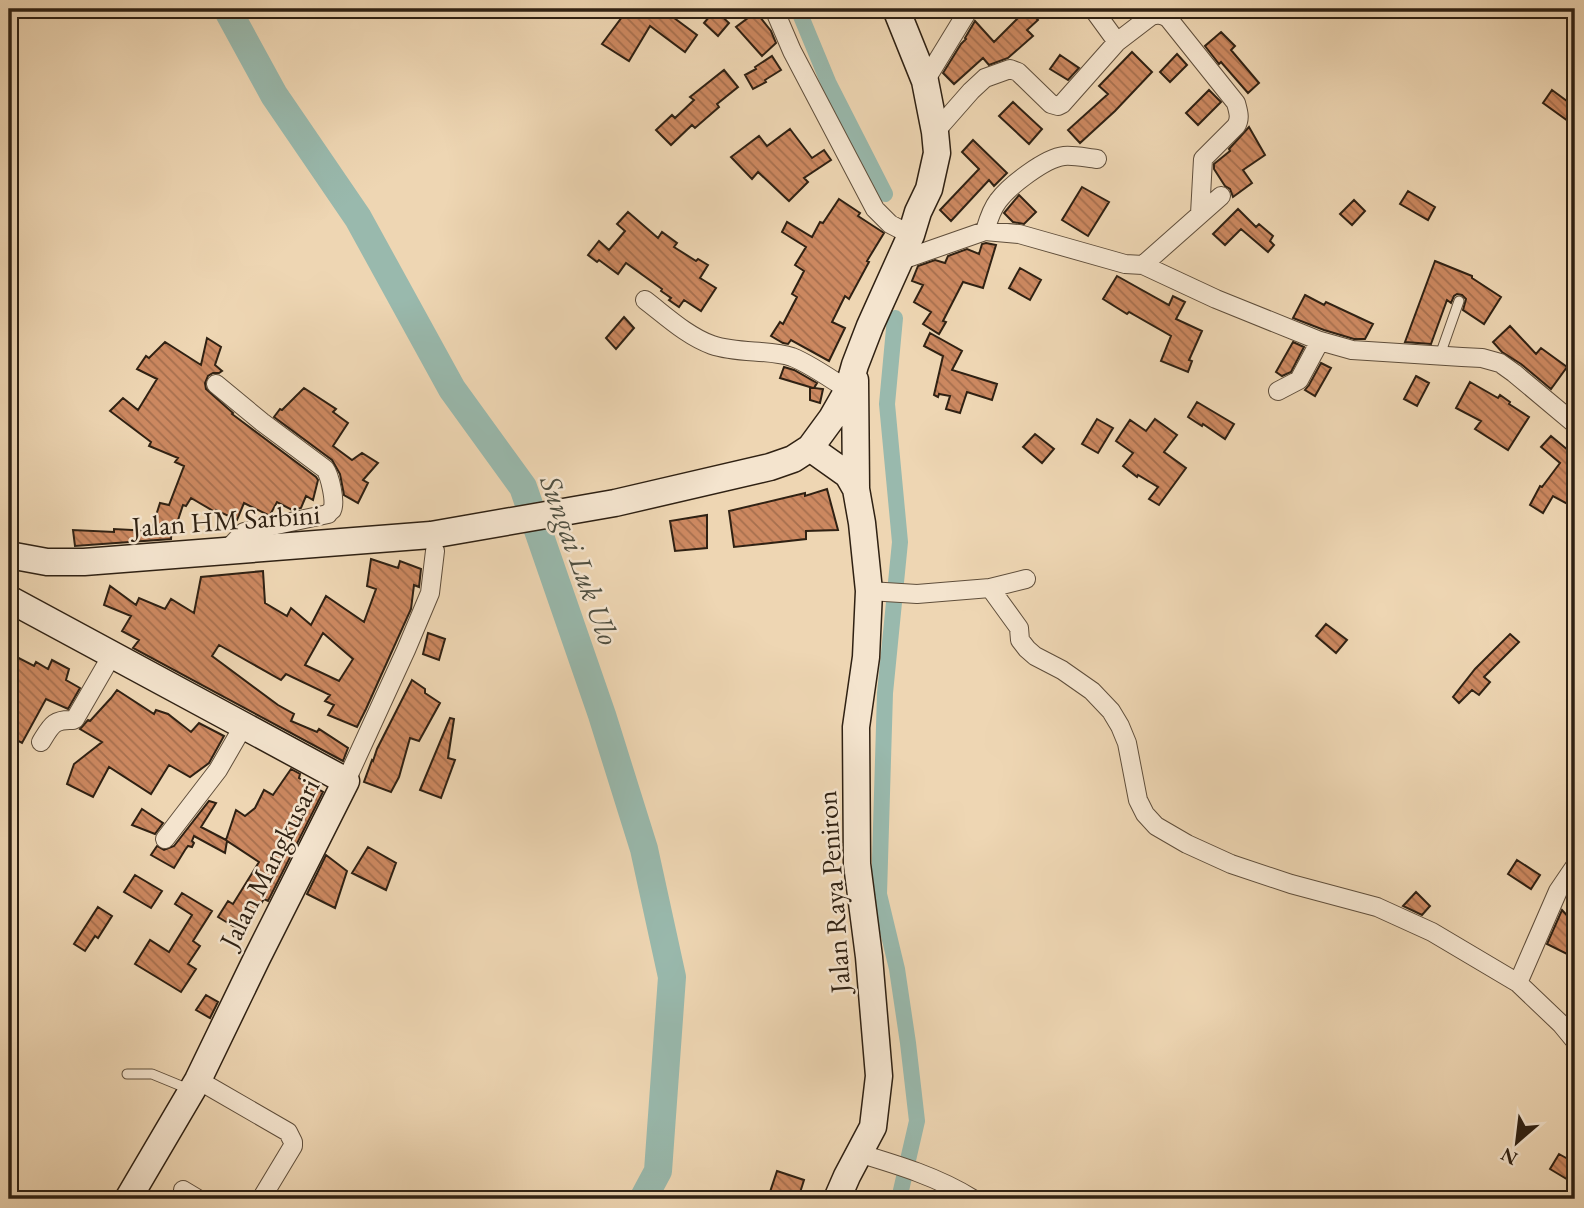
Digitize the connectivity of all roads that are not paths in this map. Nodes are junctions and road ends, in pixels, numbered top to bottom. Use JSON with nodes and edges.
{"nodes":[{"id":1,"x":774,"y":9,"type":"edge"},
{"id":2,"x":896,"y":9,"type":"edge"},
{"id":3,"x":969,"y":9,"type":"edge"},
{"id":4,"x":1093,"y":9,"type":"edge"},
{"id":5,"x":1117,"y":42,"type":"junction"},
{"id":6,"x":925,"y":81,"type":"junction"},
{"id":7,"x":935,"y":132,"type":"junction"},
{"id":8,"x":1097,"y":159,"type":"dead end"},
{"id":9,"x":1221,"y":196,"type":"dead end"},
{"id":10,"x":1199,"y":214,"type":"junction"},
{"id":11,"x":985,"y":231,"type":"junction"},
{"id":12,"x":911,"y":236,"type":"junction"},
{"id":13,"x":899,"y":261,"type":"junction"},
{"id":14,"x":1143,"y":265,"type":"junction"},
{"id":15,"x":645,"y":300,"type":"dead end"},
{"id":16,"x":1459,"y":301,"type":"dead end"},
{"id":17,"x":1320,"y":341,"type":"junction"},
{"id":18,"x":1440,"y":355,"type":"junction"},
{"id":19,"x":852,"y":377,"type":"junction"},
{"id":20,"x":216,"y":384,"type":"dead end"},
{"id":21,"x":1278,"y":391,"type":"dead end"},
{"id":22,"x":1575,"y":424,"type":"edge"},
{"id":23,"x":810,"y":448,"type":"junction"},
{"id":24,"x":856,"y":489,"type":"junction"},
{"id":25,"x":441,"y":541,"type":"junction"},
{"id":26,"x":226,"y":551,"type":"junction"},
{"id":27,"x":9,"y":555,"type":"edge"},
{"id":28,"x":1026,"y":579,"type":"dead end"},
{"id":29,"x":990,"y":588,"type":"junction"},
{"id":30,"x":882,"y":592,"type":"junction"},
{"id":31,"x":9,"y":599,"type":"edge"},
{"id":32,"x":112,"y":655,"type":"junction"},
{"id":33,"x":244,"y":725,"type":"junction"},
{"id":34,"x":41,"y":742,"type":"dead end"},
{"id":35,"x":346,"y":781,"type":"junction"},
{"id":36,"x":165,"y":839,"type":"dead end"},
{"id":37,"x":1575,"y":866,"type":"edge"},
{"id":38,"x":1518,"y":983,"type":"junction"},
{"id":39,"x":1575,"y":1041,"type":"edge"},
{"id":40,"x":127,"y":1074,"type":"dead end"},
{"id":41,"x":195,"y":1086,"type":"junction"},
{"id":42,"x":858,"y":1153,"type":"junction"},
{"id":43,"x":128,"y":1199,"type":"edge"},
{"id":44,"x":261,"y":1199,"type":"edge"},
{"id":45,"x":837,"y":1199,"type":"edge"},
{"id":46,"x":974,"y":1199,"type":"edge"}],
"edges":[{"from":1,"to":12,"type":"street"},
{"from":2,"to":6,"type":"main road"},
{"from":3,"to":6,"type":"street"},
{"from":4,"to":5,"type":"street"},
{"from":5,"to":7,"type":"street"},
{"from":5,"to":10,"type":"street"},
{"from":6,"to":7,"type":"main road"},
{"from":7,"to":12,"type":"main road"},
{"from":8,"to":11,"type":"street"},
{"from":9,"to":10,"type":"street"},
{"from":10,"to":14,"type":"street"},
{"from":11,"to":13,"type":"street"},
{"from":11,"to":14,"type":"street"},
{"from":12,"to":13,"type":"main road"},
{"from":13,"to":19,"type":"main road"},
{"from":14,"to":17,"type":"street"},
{"from":15,"to":19,"type":"street"},
{"from":16,"to":18,"type":"lane"},
{"from":17,"to":18,"type":"street"},
{"from":17,"to":21,"type":"street"},
{"from":18,"to":22,"type":"street"},
{"from":19,"to":23,"type":"main road"},
{"from":19,"to":24,"type":"main road","name":"Jalan Raya Peniron"},
{"from":20,"to":26,"type":"street"},
{"from":23,"to":24,"type":"main road"},
{"from":23,"to":25,"type":"main road","name":"Jalan HM Sarbini"},
{"from":24,"to":30,"type":"main road","name":"Jalan Raya Peniron"},
{"from":25,"to":26,"type":"main road","name":"Jalan HM Sarbini"},
{"from":25,"to":35,"type":"street"},
{"from":26,"to":27,"type":"main road","name":"Jalan HM Sarbini"},
{"from":28,"to":29,"type":"street"},
{"from":29,"to":30,"type":"street"},
{"from":29,"to":38,"type":"street"},
{"from":30,"to":42,"type":"main road","name":"Jalan Raya Peniron"},
{"from":31,"to":32,"type":"main road","name":"Jalan Mangkusari"},
{"from":32,"to":33,"type":"main road","name":"Jalan Mangkusari"},
{"from":32,"to":34,"type":"street"},
{"from":33,"to":35,"type":"main road","name":"Jalan Mangkusari"},
{"from":33,"to":36,"type":"street"},
{"from":35,"to":41,"type":"main road","name":"Jalan Mangkusari"},
{"from":37,"to":38,"type":"street"},
{"from":38,"to":39,"type":"street"},
{"from":40,"to":41,"type":"lane"},
{"from":41,"to":43,"type":"main road","name":"Jalan Mangkusari"},
{"from":41,"to":44,"type":"street"},
{"from":42,"to":45,"type":"main road","name":"Jalan Raya Peniron"},
{"from":42,"to":46,"type":"street"}]}
